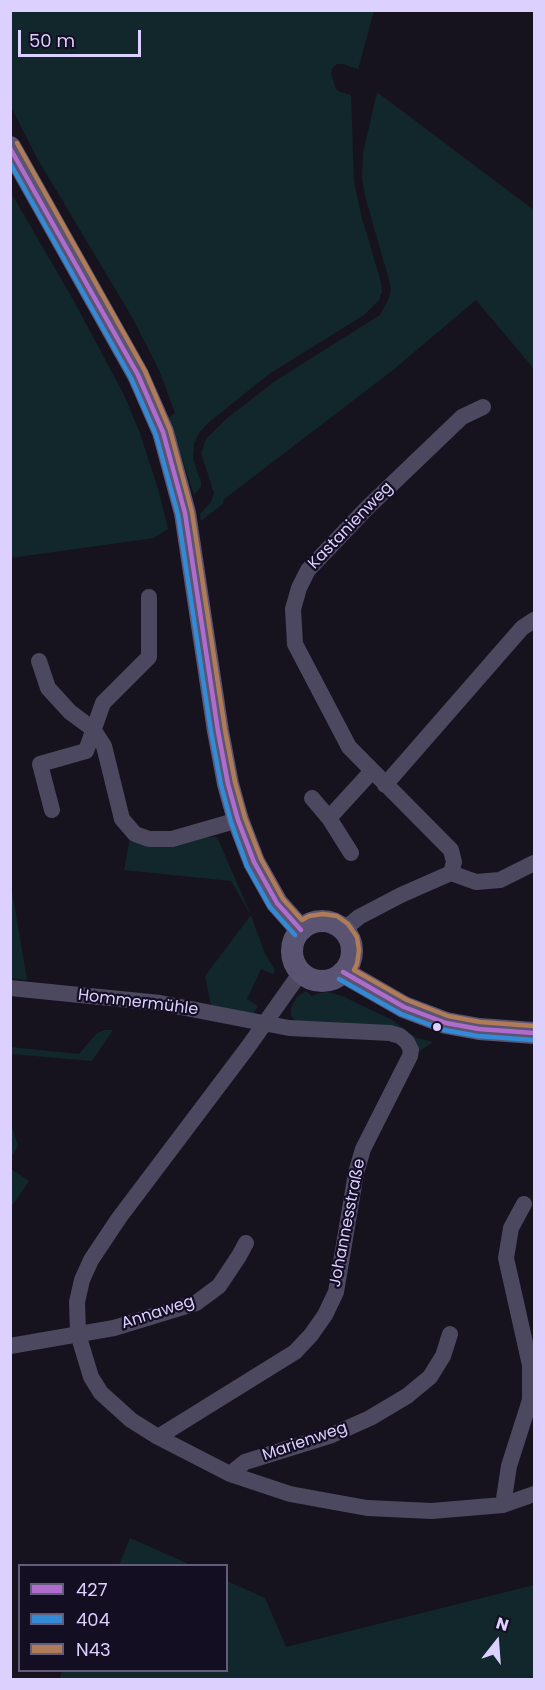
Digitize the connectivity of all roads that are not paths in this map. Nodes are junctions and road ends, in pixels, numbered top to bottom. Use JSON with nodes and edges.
{"nodes":[{"id":1,"x":10,"y":147,"type":"edge"},
{"id":2,"x":483,"y":406,"type":"dead end"},
{"id":3,"x":149,"y":597,"type":"dead end"},
{"id":4,"x":534,"y":620,"type":"edge"},
{"id":5,"x":39,"y":661,"type":"dead end"},
{"id":6,"x":93,"y":729,"type":"junction"},
{"id":7,"x":372,"y":771,"type":"junction"},
{"id":8,"x":385,"y":785,"type":"junction"},
{"id":9,"x":312,"y":798,"type":"dead end"},
{"id":10,"x":52,"y":810,"type":"dead end"},
{"id":11,"x":329,"y":818,"type":"junction"},
{"id":12,"x":238,"y":820,"type":"junction"},
{"id":13,"x":351,"y":853,"type":"dead end"},
{"id":14,"x":534,"y":863,"type":"edge"},
{"id":15,"x":451,"y":873,"type":"junction"},
{"id":16,"x":302,"y":930,"type":"junction"},
{"id":17,"x":344,"y":930,"type":"junction"},
{"id":18,"x":301,"y":972,"type":"junction"},
{"id":19,"x":343,"y":972,"type":"junction"},
{"id":20,"x":10,"y":988,"type":"edge"},
{"id":21,"x":264,"y":1023,"type":"junction"},
{"id":22,"x":534,"y":1033,"type":"edge"},
{"id":23,"x":524,"y":1204,"type":"dead end"},
{"id":24,"x":246,"y":1243,"type":"dead end"},
{"id":25,"x":78,"y":1334,"type":"junction"},
{"id":26,"x":450,"y":1334,"type":"dead end"},
{"id":27,"x":10,"y":1346,"type":"edge"},
{"id":28,"x":158,"y":1437,"type":"junction"},
{"id":29,"x":230,"y":1473,"type":"junction"},
{"id":30,"x":534,"y":1494,"type":"edge"},
{"id":31,"x":503,"y":1505,"type":"junction"}],
"edges":[{"from":1,"to":12,"type":"main road"},
{"from":2,"to":7,"type":"street","name":"Kastanienweg"},
{"from":3,"to":6,"type":"street"},
{"from":4,"to":8,"type":"street"},
{"from":5,"to":6,"type":"street"},
{"from":6,"to":10,"type":"street"},
{"from":6,"to":12,"type":"street"},
{"from":7,"to":8,"type":"street","name":"Kastanienweg"},
{"from":7,"to":11,"type":"street"},
{"from":8,"to":15,"type":"street","name":"Kastanienweg"},
{"from":9,"to":11,"type":"street"},
{"from":11,"to":13,"type":"street"},
{"from":12,"to":16,"type":"main road"},
{"from":14,"to":15,"type":"street"},
{"from":15,"to":17,"type":"street"},
{"from":16,"to":17,"type":"main road"},
{"from":16,"to":18,"type":"main road"},
{"from":17,"to":19,"type":"main road"},
{"from":18,"to":19,"type":"main road"},
{"from":18,"to":21,"type":"street"},
{"from":19,"to":22,"type":"main road"},
{"from":20,"to":21,"type":"street","name":"Hommermühle"},
{"from":21,"to":25,"type":"street"},
{"from":21,"to":28,"type":"street","name":"Johannesstraße"},
{"from":23,"to":31,"type":"street"},
{"from":24,"to":25,"type":"street","name":"Annaweg"},
{"from":25,"to":27,"type":"street","name":"Annaweg"},
{"from":25,"to":28,"type":"street"},
{"from":26,"to":29,"type":"street","name":"Marienweg"},
{"from":28,"to":29,"type":"street"},
{"from":29,"to":31,"type":"street"},
{"from":30,"to":31,"type":"street"}]}
